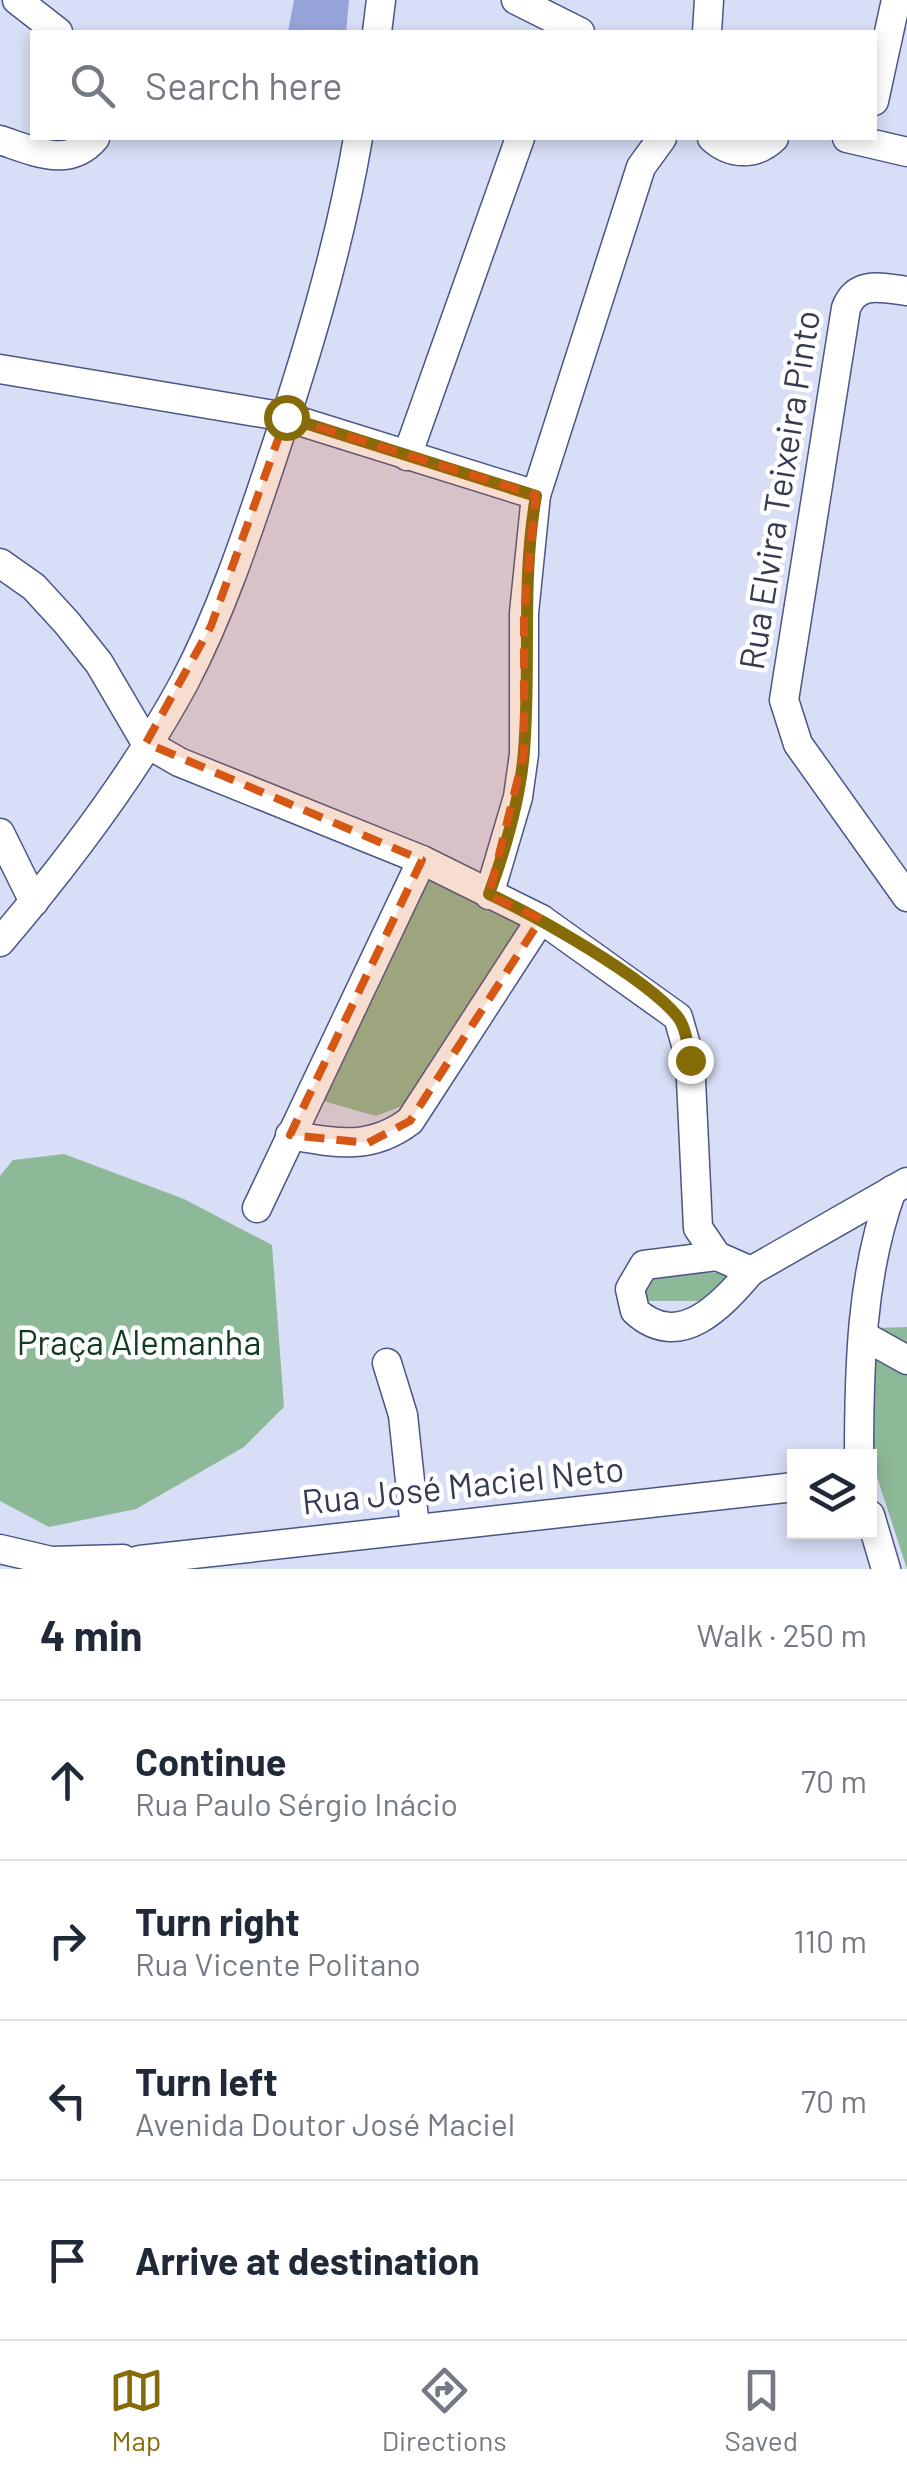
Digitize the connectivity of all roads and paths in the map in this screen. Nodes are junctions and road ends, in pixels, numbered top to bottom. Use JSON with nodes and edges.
{"nodes":[{"id":1,"x":18,"y":0,"type":"edge"},
{"id":2,"x":381,"y":0,"type":"edge"},
{"id":3,"x":516,"y":0,"type":"edge"},
{"id":4,"x":709,"y":0,"type":"edge"},
{"id":5,"x":896,"y":0,"type":"edge"},
{"id":6,"x":564,"y":29,"type":"edge"},
{"id":7,"x":56,"y":30,"type":"edge"},
{"id":8,"x":376,"y":30,"type":"edge"},
{"id":9,"x":707,"y":30,"type":"edge"},
{"id":10,"x":899,"y":30,"type":"edge"},
{"id":11,"x":877,"y":92,"type":"edge"},
{"id":12,"x":0,"y":140,"type":"edge"},
{"id":13,"x":93,"y":140,"type":"edge"},
{"id":14,"x":358,"y":140,"type":"edge"},
{"id":15,"x":519,"y":140,"type":"edge"},
{"id":16,"x":660,"y":140,"type":"edge"},
{"id":17,"x":716,"y":140,"type":"edge"},
{"id":18,"x":771,"y":140,"type":"edge"},
{"id":19,"x":864,"y":140,"type":"edge"},
{"id":20,"x":907,"y":152,"type":"edge"},
{"id":21,"x":907,"y":291,"type":"edge"},
{"id":22,"x":0,"y":369,"type":"edge"},
{"id":23,"x":286,"y":417,"type":"junction"},
{"id":24,"x":407,"y":456,"type":"junction"},
{"id":25,"x":536,"y":496,"type":"junction"},
{"id":26,"x":0,"y":563,"type":"edge"},
{"id":27,"x":146,"y":743,"type":"junction"},
{"id":28,"x":0,"y":833,"type":"edge"},
{"id":29,"x":422,"y":860,"type":"junction"},
{"id":30,"x":489,"y":894,"type":"junction"},
{"id":31,"x":907,"y":897,"type":"edge"},
{"id":32,"x":34,"y":902,"type":"junction"},
{"id":33,"x":541,"y":919,"type":"junction"},
{"id":34,"x":0,"y":942,"type":"edge"},
{"id":35,"x":290,"y":1135,"type":"junction"},
{"id":36,"x":900,"y":1186,"type":"edge"},
{"id":37,"x":258,"y":1208,"type":"dead end"},
{"id":38,"x":717,"y":1256,"type":"junction"},
{"id":39,"x":751,"y":1271,"type":"junction"},
{"id":40,"x":864,"y":1336,"type":"junction"},
{"id":41,"x":907,"y":1360,"type":"edge"},
{"id":42,"x":386,"y":1363,"type":"dead end"},
{"id":43,"x":859,"y":1449,"type":"edge"},
{"id":44,"x":787,"y":1488,"type":"edge"},
{"id":45,"x":416,"y":1528,"type":"junction"},
{"id":46,"x":877,"y":1539,"type":"edge"},
{"id":47,"x":0,"y":1549,"type":"edge"},
{"id":48,"x":242,"y":1559,"type":"edge"},
{"id":49,"x":140,"y":1560,"type":"junction"},
{"id":50,"x":50,"y":1565,"type":"edge"},
{"id":51,"x":105,"y":1569,"type":"edge"},
{"id":52,"x":886,"y":1569,"type":"edge"}],
"edges":[{"from":1,"to":7,"type":"street"},
{"from":2,"to":8,"type":"street"},
{"from":3,"to":6,"type":"street"},
{"from":4,"to":9,"type":"street"},
{"from":5,"to":10,"type":"street"},
{"from":10,"to":11,"type":"street"},
{"from":12,"to":13,"type":"street"},
{"from":14,"to":23,"type":"street"},
{"from":15,"to":24,"type":"street"},
{"from":16,"to":25,"type":"street"},
{"from":17,"to":18,"type":"street"},
{"from":19,"to":20,"type":"street"},
{"from":21,"to":31,"type":"street","name":"Rua Elvira Teixeira Pinto"},
{"from":22,"to":23,"type":"street"},
{"from":23,"to":24,"type":"street"},
{"from":23,"to":27,"type":"street"},
{"from":24,"to":25,"type":"street"},
{"from":25,"to":30,"type":"street"},
{"from":26,"to":27,"type":"street"},
{"from":27,"to":29,"type":"street"},
{"from":27,"to":32,"type":"street"},
{"from":28,"to":32,"type":"street"},
{"from":29,"to":30,"type":"street"},
{"from":29,"to":35,"type":"street"},
{"from":30,"to":33,"type":"street"},
{"from":32,"to":34,"type":"street"},
{"from":33,"to":35,"type":"street"},
{"from":33,"to":38,"type":"street"},
{"from":35,"to":37,"type":"street"},
{"from":36,"to":39,"type":"street"},
{"from":36,"to":40,"type":"street"},
{"from":38,"to":39,"type":"street"},
{"from":38,"to":39,"type":"street"},
{"from":40,"to":41,"type":"street"},
{"from":40,"to":43,"type":"street"},
{"from":42,"to":45,"type":"street"},
{"from":44,"to":45,"type":"street","name":"Rua José Maciel Neto"},
{"from":45,"to":48,"type":"street","name":"Rua José Maciel Neto"},
{"from":46,"to":52,"type":"street"},
{"from":47,"to":50,"type":"street","name":"Rua José Maciel Neto"},
{"from":48,"to":49,"type":"street","name":"Rua José Maciel Neto"},
{"from":49,"to":50,"type":"street","name":"Rua José Maciel Neto"},
{"from":49,"to":51,"type":"street","name":"Rua José Maciel Neto"}]}
